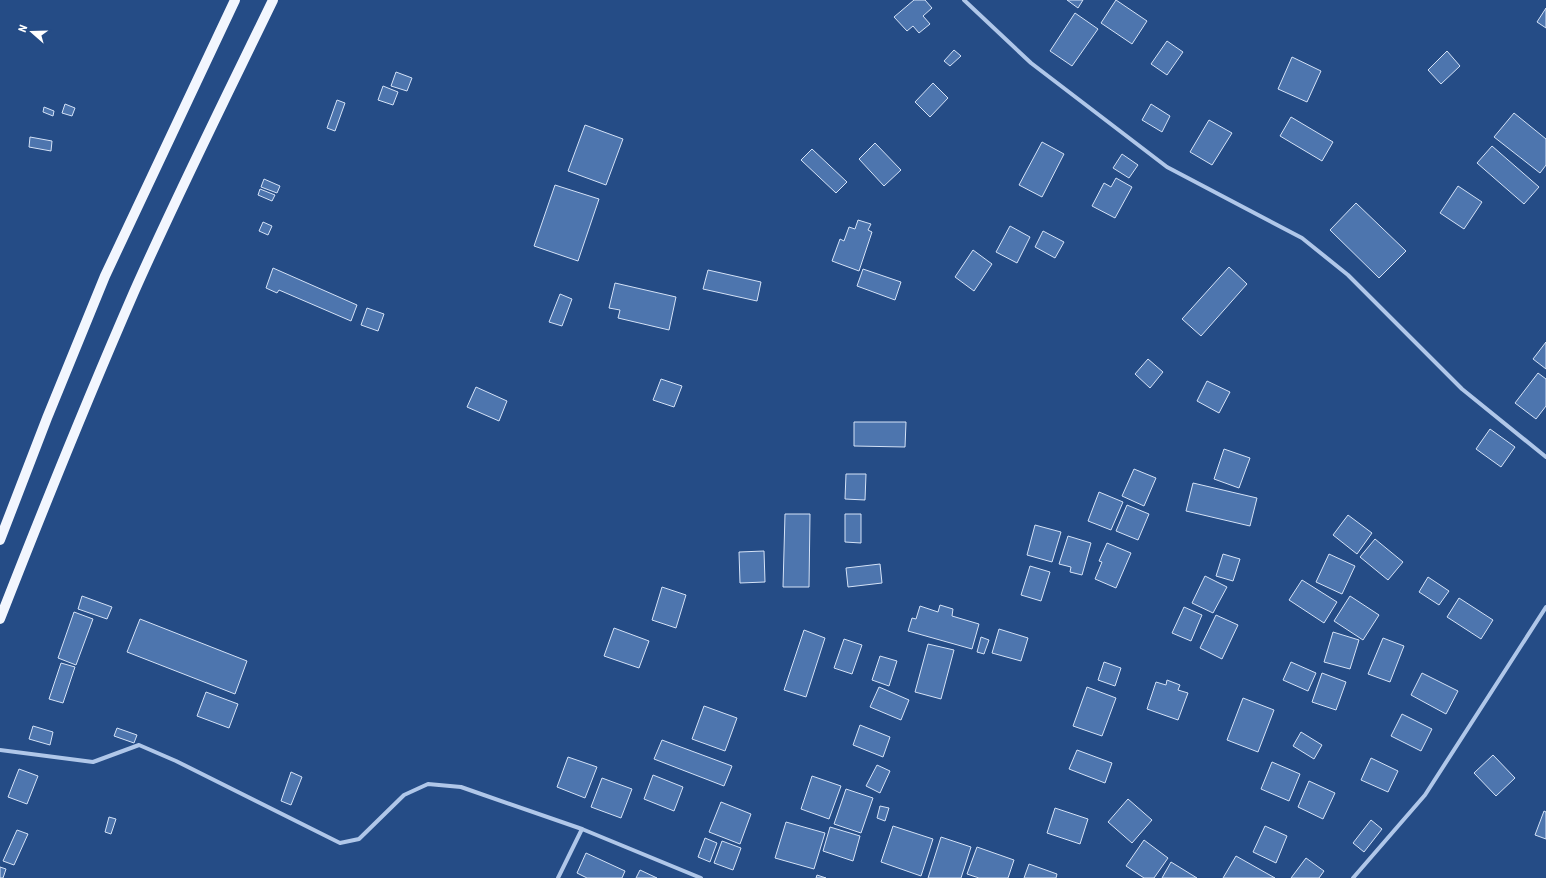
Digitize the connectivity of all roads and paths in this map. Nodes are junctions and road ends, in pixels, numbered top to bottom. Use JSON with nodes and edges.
{"nodes":[{"id":1,"x":235,"y":0,"type":"edge"},
{"id":2,"x":273,"y":0,"type":"edge"},
{"id":3,"x":964,"y":0,"type":"edge"},
{"id":4,"x":1546,"y":457,"type":"edge"},
{"id":5,"x":0,"y":540,"type":"edge"},
{"id":6,"x":1546,"y":607,"type":"edge"},
{"id":7,"x":0,"y":619,"type":"edge"},
{"id":8,"x":0,"y":750,"type":"edge"},
{"id":9,"x":582,"y":829,"type":"junction"},
{"id":10,"x":558,"y":878,"type":"edge"},
{"id":11,"x":701,"y":878,"type":"edge"},
{"id":12,"x":1353,"y":878,"type":"edge"}],
"edges":[{"from":1,"to":5,"type":"main road"},
{"from":2,"to":7,"type":"main road"},
{"from":3,"to":4,"type":"street"},
{"from":6,"to":12,"type":"street"},
{"from":8,"to":9,"type":"street"},
{"from":9,"to":10,"type":"street"},
{"from":9,"to":11,"type":"street"}]}
